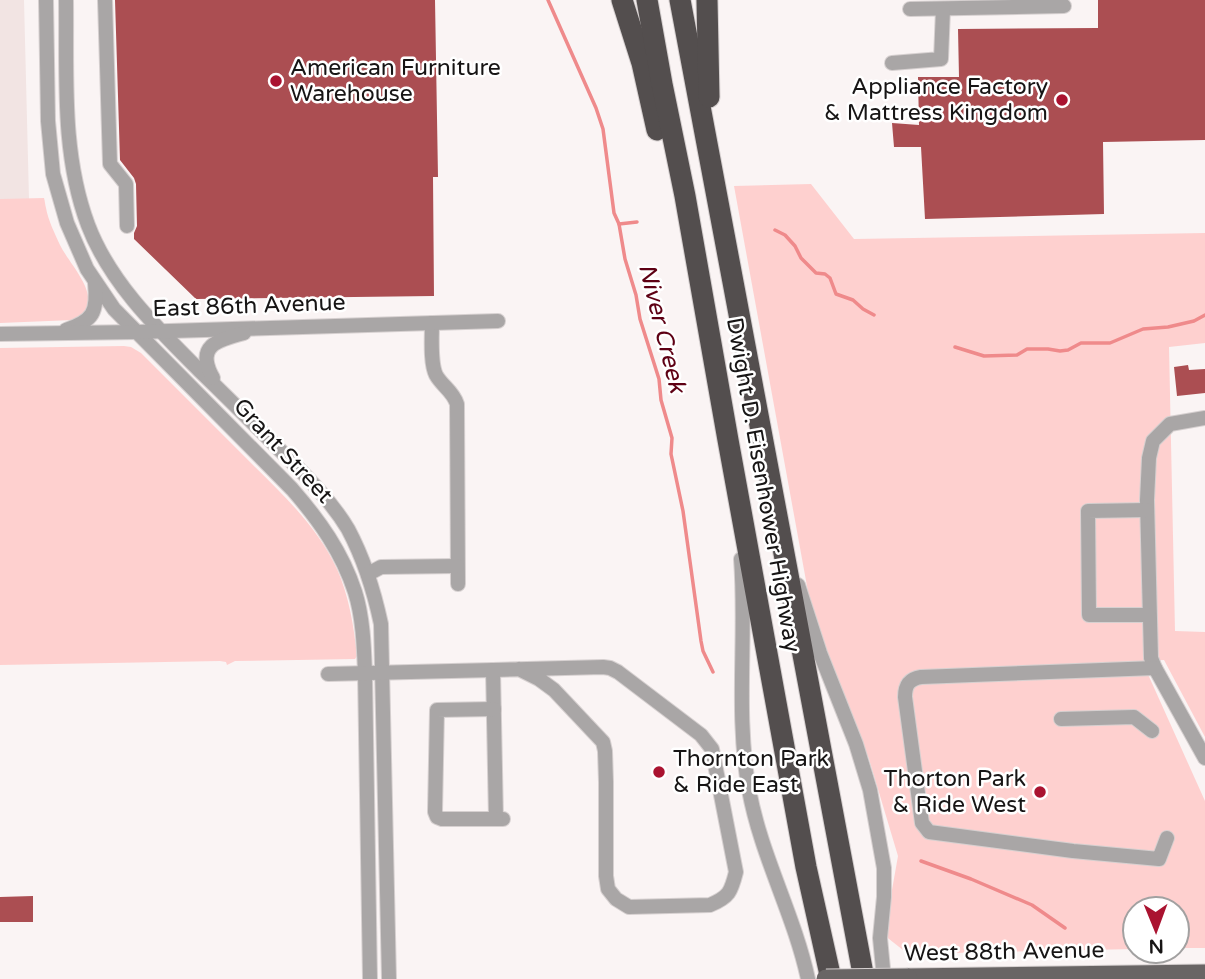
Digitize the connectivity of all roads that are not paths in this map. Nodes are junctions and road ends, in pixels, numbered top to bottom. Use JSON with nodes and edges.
{"nodes":[{"id":1,"x":46,"y":0,"type":"edge"},
{"id":2,"x":66,"y":0,"type":"edge"},
{"id":3,"x":105,"y":0,"type":"edge"},
{"id":4,"x":622,"y":0,"type":"edge"},
{"id":5,"x":647,"y":0,"type":"edge"},
{"id":6,"x":659,"y":0,"type":"edge"},
{"id":7,"x":680,"y":0,"type":"edge"},
{"id":8,"x":707,"y":0,"type":"edge"},
{"id":9,"x":1064,"y":6,"type":"dead end"},
{"id":10,"x":910,"y":9,"type":"dead end"},
{"id":11,"x":943,"y":9,"type":"junction"},
{"id":12,"x":892,"y":63,"type":"dead end"},
{"id":13,"x":685,"y":196,"type":"junction"},
{"id":14,"x":721,"y":214,"type":"junction"},
{"id":15,"x":127,"y":226,"type":"dead end"},
{"id":16,"x":95,"y":282,"type":"junction"},
{"id":17,"x":498,"y":321,"type":"dead end"},
{"id":18,"x":432,"y":323,"type":"junction"},
{"id":19,"x":266,"y":328,"type":"junction"},
{"id":20,"x":159,"y":331,"type":"junction"},
{"id":21,"x":136,"y":332,"type":"junction"},
{"id":22,"x":56,"y":333,"type":"junction"},
{"id":23,"x":0,"y":334,"type":"edge"},
{"id":24,"x":223,"y":393,"type":"junction"},
{"id":25,"x":1205,"y":418,"type":"edge"},
{"id":26,"x":770,"y":480,"type":"junction"},
{"id":27,"x":737,"y":488,"type":"junction"},
{"id":28,"x":1147,"y":510,"type":"junction"},
{"id":29,"x":457,"y":566,"type":"junction"},
{"id":30,"x":368,"y":574,"type":"junction"},
{"id":31,"x":458,"y":584,"type":"dead end"},
{"id":32,"x":1149,"y":615,"type":"junction"},
{"id":33,"x":1155,"y":668,"type":"junction"},
{"id":34,"x":519,"y":669,"type":"junction"},
{"id":35,"x":493,"y":670,"type":"junction"},
{"id":36,"x":365,"y":673,"type":"junction"},
{"id":37,"x":383,"y":673,"type":"junction"},
{"id":38,"x":328,"y":674,"type":"dead end"},
{"id":39,"x":494,"y":709,"type":"junction"},
{"id":40,"x":1061,"y":719,"type":"dead end"},
{"id":41,"x":1152,"y":731,"type":"dead end"},
{"id":42,"x":1205,"y":758,"type":"edge"},
{"id":43,"x":1167,"y":838,"type":"dead end"},
{"id":44,"x":1205,"y":974,"type":"edge"},
{"id":45,"x":833,"y":977,"type":"edge"},
{"id":46,"x":908,"y":978,"type":"edge"},
{"id":47,"x":370,"y":979,"type":"edge"},
{"id":48,"x":389,"y":979,"type":"edge"},
{"id":49,"x":808,"y":979,"type":"edge"},
{"id":50,"x":864,"y":979,"type":"edge"},
{"id":51,"x":884,"y":979,"type":"edge"}],
"edges":[{"from":1,"to":16,"type":"street","name":"Grant Street"},
{"from":2,"to":20,"type":"street","name":"Grant Street"},
{"from":3,"to":15,"type":"street"},
{"from":4,"to":13,"type":"highway"},
{"from":5,"to":13,"type":"highway","name":"Dwight D. Eisenhower Highway"},
{"from":6,"to":45,"type":"highway"},
{"from":7,"to":14,"type":"highway","name":"Dwight D. Eisenhower Highway"},
{"from":8,"to":14,"type":"highway"},
{"from":9,"to":11,"type":"street"},
{"from":10,"to":11,"type":"street"},
{"from":11,"to":12,"type":"street"},
{"from":13,"to":27,"type":"highway","name":"Dwight D. Eisenhower Highway"},
{"from":14,"to":26,"type":"highway","name":"Dwight D. Eisenhower Highway"},
{"from":16,"to":21,"type":"street","name":"Grant Street"},
{"from":16,"to":22,"type":"street"},
{"from":17,"to":18,"type":"street","name":"East 86th Avenue"},
{"from":18,"to":19,"type":"street","name":"East 86th Avenue"},
{"from":18,"to":29,"type":"street"},
{"from":19,"to":20,"type":"street","name":"East 86th Avenue"},
{"from":19,"to":24,"type":"street"},
{"from":20,"to":21,"type":"street","name":"East 86th Avenue"},
{"from":20,"to":24,"type":"street","name":"Grant Street"},
{"from":21,"to":22,"type":"street","name":"East 86th Avenue"},
{"from":21,"to":36,"type":"street","name":"Grant Street"},
{"from":22,"to":23,"type":"street","name":"East 86th Avenue"},
{"from":24,"to":30,"type":"street","name":"Grant Street"},
{"from":25,"to":28,"type":"street"},
{"from":26,"to":50,"type":"highway","name":"Dwight D. Eisenhower Highway"},
{"from":26,"to":51,"type":"street"},
{"from":27,"to":45,"type":"highway","name":"Dwight D. Eisenhower Highway"},
{"from":27,"to":49,"type":"street"},
{"from":28,"to":32,"type":"street"},
{"from":28,"to":32,"type":"street"},
{"from":29,"to":30,"type":"street"},
{"from":29,"to":31,"type":"street"},
{"from":30,"to":37,"type":"street","name":"Grant Street"},
{"from":32,"to":33,"type":"street"},
{"from":33,"to":42,"type":"street"},
{"from":33,"to":43,"type":"street"},
{"from":34,"to":34,"type":"street"},
{"from":34,"to":35,"type":"street"},
{"from":35,"to":37,"type":"street"},
{"from":35,"to":39,"type":"street"},
{"from":36,"to":37,"type":"street"},
{"from":36,"to":38,"type":"street"},
{"from":36,"to":47,"type":"street","name":"Grant Street"},
{"from":37,"to":48,"type":"street","name":"Grant Street"},
{"from":39,"to":39,"type":"street"},
{"from":40,"to":41,"type":"street"},
{"from":44,"to":46,"type":"main road","name":"West 88th Avenue"},
{"from":45,"to":46,"type":"main road","name":"West 88th Avenue","bridge":true}]}
